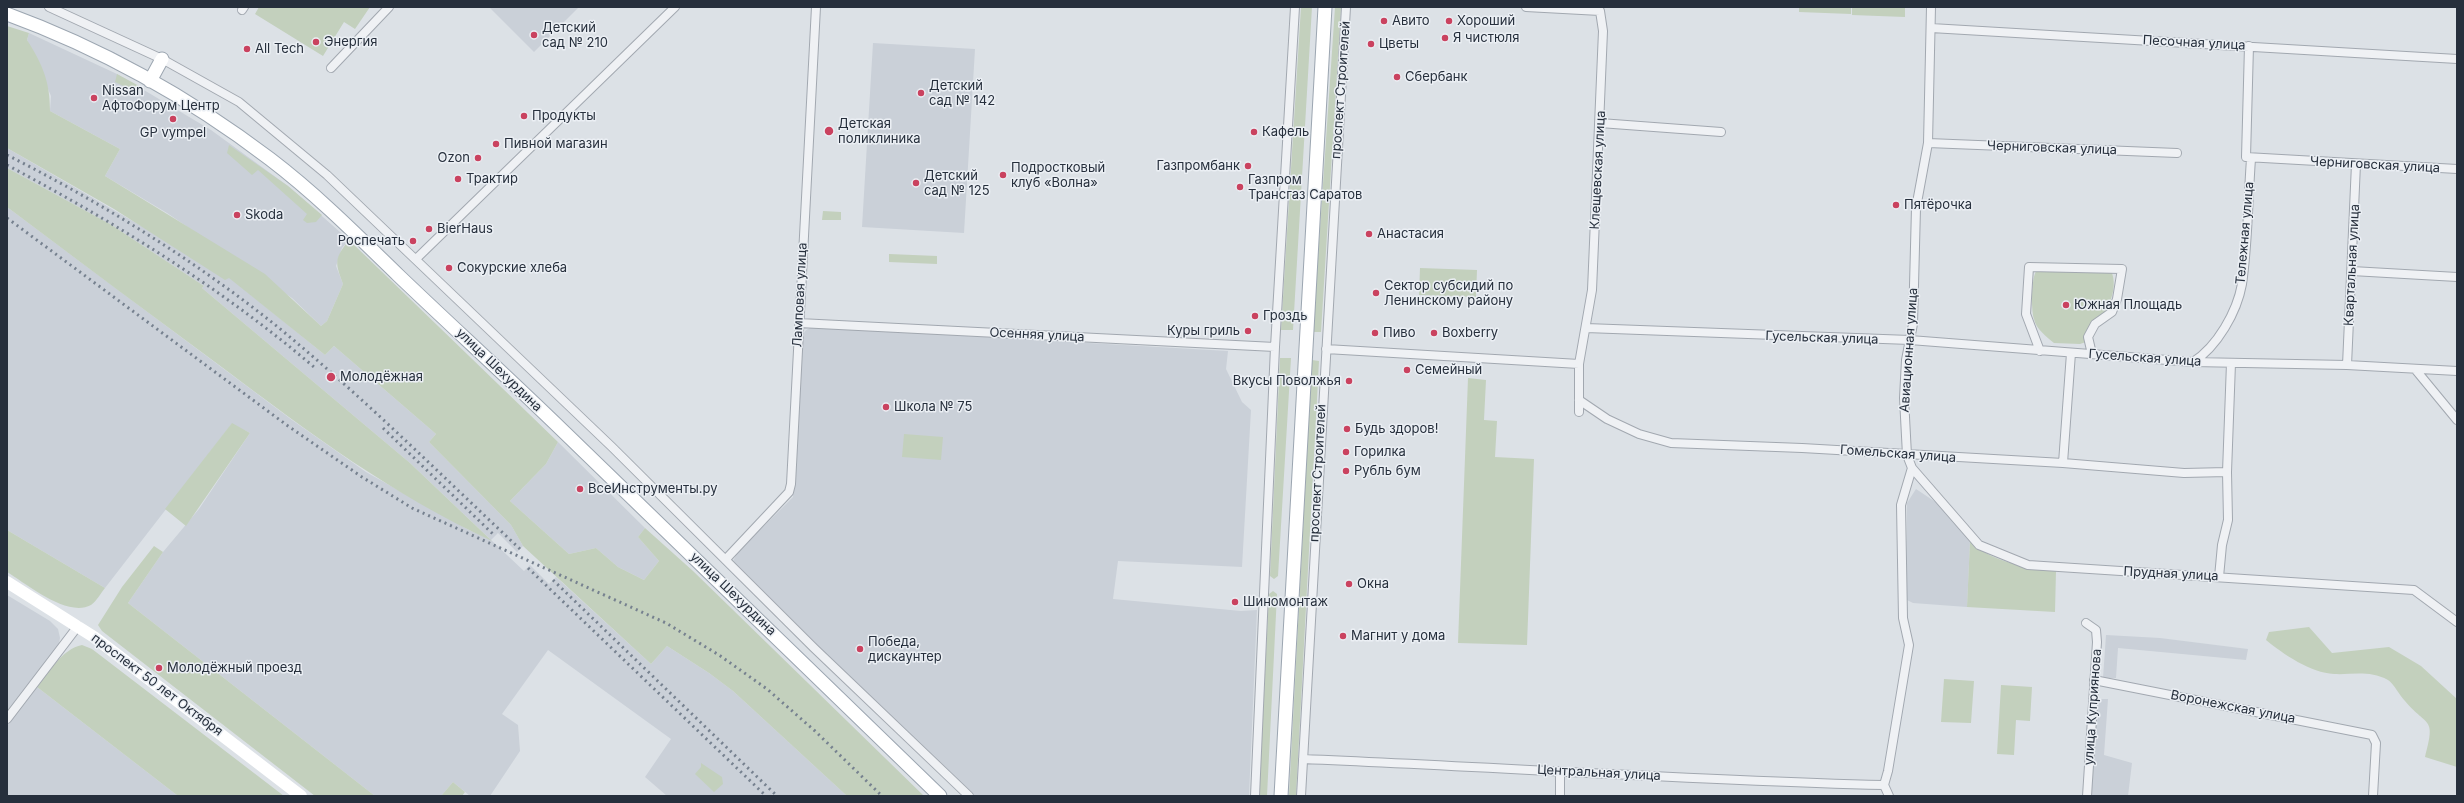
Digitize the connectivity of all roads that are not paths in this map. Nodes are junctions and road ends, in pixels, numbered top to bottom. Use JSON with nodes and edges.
{"nodes":[{"id":1,"x":49,"y":7,"type":"edge"},
{"id":2,"x":389,"y":7,"type":"edge"},
{"id":3,"x":675,"y":7,"type":"edge"},
{"id":4,"x":816,"y":7,"type":"edge"},
{"id":5,"x":1295,"y":7,"type":"edge"},
{"id":6,"x":1324,"y":7,"type":"edge"},
{"id":7,"x":1346,"y":7,"type":"edge"},
{"id":8,"x":1526,"y":7,"type":"edge"},
{"id":9,"x":1931,"y":7,"type":"edge"},
{"id":10,"x":7,"y":14,"type":"edge"},
{"id":11,"x":1931,"y":28,"type":"junction"},
{"id":12,"x":2249,"y":46,"type":"junction"},
{"id":13,"x":162,"y":59,"type":"junction"},
{"id":14,"x":2457,"y":59,"type":"edge"},
{"id":15,"x":331,"y":68,"type":"dead end"},
{"id":16,"x":150,"y":81,"type":"junction"},
{"id":17,"x":1600,"y":123,"type":"junction"},
{"id":18,"x":1721,"y":132,"type":"dead end"},
{"id":19,"x":1928,"y":143,"type":"junction"},
{"id":20,"x":2177,"y":153,"type":"dead end"},
{"id":21,"x":2248,"y":158,"type":"junction"},
{"id":22,"x":2356,"y":164,"type":"junction"},
{"id":23,"x":2457,"y":169,"type":"edge"},
{"id":24,"x":416,"y":259,"type":"junction"},
{"id":25,"x":2352,"y":271,"type":"junction"},
{"id":26,"x":2457,"y":277,"type":"edge"},
{"id":27,"x":799,"y":323,"type":"junction"},
{"id":28,"x":1586,"y":328,"type":"junction"},
{"id":29,"x":1910,"y":340,"type":"junction"},
{"id":30,"x":1274,"y":347,"type":"junction"},
{"id":31,"x":1326,"y":349,"type":"junction"},
{"id":32,"x":2040,"y":351,"type":"junction"},
{"id":33,"x":2070,"y":353,"type":"junction"},
{"id":34,"x":2092,"y":354,"type":"junction"},
{"id":35,"x":2193,"y":362,"type":"junction"},
{"id":36,"x":2230,"y":363,"type":"junction"},
{"id":37,"x":1579,"y":364,"type":"junction"},
{"id":38,"x":2347,"y":365,"type":"junction"},
{"id":39,"x":2415,"y":369,"type":"junction"},
{"id":40,"x":2457,"y":371,"type":"edge"},
{"id":41,"x":1580,"y":400,"type":"junction"},
{"id":42,"x":1579,"y":412,"type":"dead end"},
{"id":43,"x":2457,"y":420,"type":"edge"},
{"id":44,"x":1907,"y":455,"type":"junction"},
{"id":45,"x":2063,"y":463,"type":"junction"},
{"id":46,"x":1912,"y":468,"type":"junction"},
{"id":47,"x":2227,"y":472,"type":"junction"},
{"id":48,"x":726,"y":559,"type":"junction"},
{"id":49,"x":2219,"y":577,"type":"junction"},
{"id":50,"x":7,"y":582,"type":"edge"},
{"id":51,"x":2457,"y":622,"type":"edge"},
{"id":52,"x":2086,"y":623,"type":"dead end"},
{"id":53,"x":78,"y":626,"type":"junction"},
{"id":54,"x":2094,"y":680,"type":"junction"},
{"id":55,"x":7,"y":719,"type":"edge"},
{"id":56,"x":1303,"y":759,"type":"junction"},
{"id":57,"x":1560,"y":771,"type":"junction"},
{"id":58,"x":1884,"y":785,"type":"junction"},
{"id":59,"x":301,"y":796,"type":"edge"},
{"id":60,"x":940,"y":796,"type":"edge"},
{"id":61,"x":969,"y":796,"type":"edge"},
{"id":62,"x":1255,"y":796,"type":"edge"},
{"id":63,"x":1281,"y":796,"type":"edge"},
{"id":64,"x":1301,"y":796,"type":"edge"},
{"id":65,"x":1560,"y":796,"type":"edge"},
{"id":66,"x":1890,"y":796,"type":"edge"},
{"id":67,"x":2087,"y":796,"type":"edge"},
{"id":68,"x":2373,"y":796,"type":"edge"}],
"edges":[{"from":1,"to":13,"type":"street"},
{"from":2,"to":15,"type":"street"},
{"from":3,"to":24,"type":"street"},
{"from":4,"to":27,"type":"street","name":"Ламповая улица"},
{"from":5,"to":30,"type":"street"},
{"from":6,"to":63,"type":"main road","name":"проспект Строителей"},
{"from":7,"to":31,"type":"street","name":"проспект Строителей"},
{"from":8,"to":17,"type":"street","name":"Клещевская улица"},
{"from":9,"to":11,"type":"street","name":"Авиационная улица"},
{"from":10,"to":16,"type":"main road","name":"улица Шехурдина"},
{"from":11,"to":12,"type":"street","name":"Песочная улица"},
{"from":11,"to":19,"type":"street","name":"Авиационная улица"},
{"from":12,"to":14,"type":"street","name":"Песочная улица"},
{"from":12,"to":21,"type":"street","name":"Тележная улица"},
{"from":13,"to":16,"type":"main road"},
{"from":13,"to":24,"type":"street"},
{"from":16,"to":60,"type":"main road","name":"улица Шехурдина"},
{"from":17,"to":18,"type":"street"},
{"from":17,"to":28,"type":"street","name":"Клещевская улица"},
{"from":19,"to":20,"type":"street","name":"Черниговская улица"},
{"from":19,"to":29,"type":"street","name":"Авиационная улица"},
{"from":21,"to":22,"type":"street","name":"Черниговская улица"},
{"from":21,"to":35,"type":"street","name":"Тележная улица"},
{"from":22,"to":23,"type":"street","name":"Черниговская улица"},
{"from":22,"to":25,"type":"street","name":"Квартальная улица"},
{"from":24,"to":48,"type":"street"},
{"from":25,"to":26,"type":"street"},
{"from":25,"to":38,"type":"street","name":"Квартальная улица"},
{"from":27,"to":30,"type":"street","name":"Осенняя улица"},
{"from":27,"to":48,"type":"street","name":"Ламповая улица"},
{"from":28,"to":29,"type":"street","name":"Гусельская улица"},
{"from":28,"to":37,"type":"street"},
{"from":29,"to":32,"type":"street","name":"Гусельская улица"},
{"from":29,"to":44,"type":"street","name":"Авиационная улица"},
{"from":30,"to":62,"type":"street"},
{"from":31,"to":37,"type":"street"},
{"from":31,"to":56,"type":"street","name":"проспект Строителей"},
{"from":32,"to":33,"type":"street","name":"Гусельская улица"},
{"from":32,"to":34,"type":"street"},
{"from":33,"to":34,"type":"street","name":"Гусельская улица"},
{"from":33,"to":45,"type":"street"},
{"from":34,"to":35,"type":"street","name":"Гусельская улица"},
{"from":35,"to":36,"type":"street","name":"Гусельская улица"},
{"from":36,"to":38,"type":"street","name":"Гусельская улица"},
{"from":36,"to":47,"type":"street"},
{"from":37,"to":41,"type":"street"},
{"from":38,"to":39,"type":"street","name":"Гусельская улица"},
{"from":39,"to":40,"type":"street","name":"Гусельская улица"},
{"from":39,"to":43,"type":"street"},
{"from":41,"to":42,"type":"street"},
{"from":41,"to":44,"type":"street","name":"Гомельская улица"},
{"from":44,"to":45,"type":"street","name":"Гомельская улица"},
{"from":44,"to":46,"type":"street","name":"Авиационная улица"},
{"from":45,"to":47,"type":"street","name":"Гомельская улица"},
{"from":46,"to":49,"type":"street","name":"Прудная улица"},
{"from":46,"to":58,"type":"street"},
{"from":47,"to":49,"type":"street"},
{"from":48,"to":61,"type":"street"},
{"from":49,"to":51,"type":"street","name":"Прудная улица"},
{"from":50,"to":53,"type":"main road","name":"проспект 50 лет Октября"},
{"from":52,"to":54,"type":"street","name":"улица Куприянова"},
{"from":53,"to":55,"type":"street"},
{"from":53,"to":59,"type":"main road","name":"проспект 50 лет Октября"},
{"from":54,"to":67,"type":"street","name":"улица Куприянова"},
{"from":54,"to":68,"type":"street","name":"Воронежская улица"},
{"from":56,"to":57,"type":"street","name":"Центральная улица"},
{"from":56,"to":64,"type":"street","name":"проспект Строителей"},
{"from":57,"to":58,"type":"street","name":"Центральная улица"},
{"from":57,"to":65,"type":"street"},
{"from":58,"to":66,"type":"street"}]}
